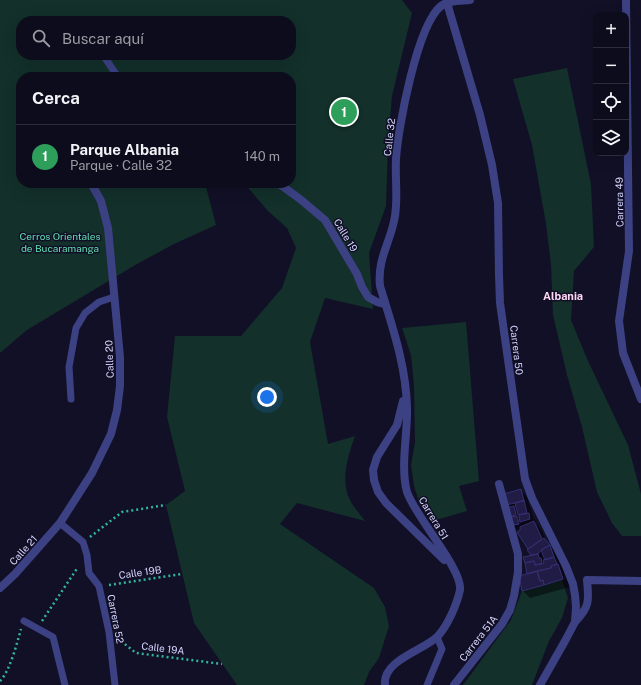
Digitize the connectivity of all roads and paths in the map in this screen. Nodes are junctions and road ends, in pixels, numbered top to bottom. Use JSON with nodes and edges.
{"nodes":[{"id":1,"x":470,"y":0,"type":"edge"},
{"id":2,"x":626,"y":0,"type":"edge"},
{"id":3,"x":446,"y":3,"type":"junction"},
{"id":4,"x":106,"y":60,"type":"edge"},
{"id":5,"x":115,"y":72,"type":"edge"},
{"id":6,"x":94,"y":188,"type":"edge"},
{"id":7,"x":285,"y":188,"type":"edge"},
{"id":8,"x":114,"y":297,"type":"junction"},
{"id":9,"x":385,"y":304,"type":"junction"},
{"id":10,"x":405,"y":388,"type":"junction"},
{"id":11,"x":71,"y":399,"type":"dead end"},
{"id":12,"x":641,"y":399,"type":"edge"},
{"id":13,"x":499,"y":484,"type":"dead end"},
{"id":14,"x":166,"y":506,"type":"dead end"},
{"id":15,"x":60,"y":523,"type":"junction"},
{"id":16,"x":83,"y":542,"type":"junction"},
{"id":17,"x":87,"y":555,"type":"junction"},
{"id":18,"x":455,"y":570,"type":"junction"},
{"id":19,"x":182,"y":574,"type":"dead end"},
{"id":20,"x":641,"y":581,"type":"edge"},
{"id":21,"x":99,"y":586,"type":"junction"},
{"id":22,"x":0,"y":588,"type":"edge"},
{"id":23,"x":24,"y":621,"type":"joint"},
{"id":24,"x":575,"y":622,"type":"junction"},
{"id":25,"x":37,"y":628,"type":"junction"},
{"id":26,"x":110,"y":632,"type":"junction"},
{"id":27,"x":437,"y":636,"type":"junction"},
{"id":28,"x":222,"y":664,"type":"dead end"},
{"id":29,"x":0,"y":681,"type":"edge"},
{"id":30,"x":65,"y":685,"type":"edge"},
{"id":31,"x":115,"y":685,"type":"edge"},
{"id":32,"x":385,"y":685,"type":"edge"},
{"id":33,"x":426,"y":685,"type":"edge"},
{"id":34,"x":454,"y":685,"type":"edge"},
{"id":35,"x":540,"y":685,"type":"edge"}],
"edges":[{"from":1,"to":3,"type":"street"},
{"from":2,"to":12,"type":"street","name":"Carrera 49"},
{"from":3,"to":9,"type":"street","name":"Calle 32"},
{"from":3,"to":24,"type":"street","name":"Carrera 50"},
{"from":4,"to":5,"type":"lane"},
{"from":6,"to":8,"type":"street","name":"Calle 20"},
{"from":7,"to":9,"type":"street","name":"Calle 19"},
{"from":8,"to":11,"type":"lane"},
{"from":8,"to":15,"type":"street","name":"Calle 20"},
{"from":9,"to":10,"type":"street","name":"Carrera 51"},
{"from":10,"to":18,"type":"street","name":"Carrera 51"},
{"from":10,"to":18,"type":"street"},
{"from":13,"to":34,"type":"street","name":"Carrera 51A"},
{"from":14,"to":16,"type":"path"},
{"from":15,"to":16,"type":"lane"},
{"from":15,"to":22,"type":"street","name":"Calle 21"},
{"from":16,"to":17,"type":"lane","name":"Carrera 52"},
{"from":17,"to":21,"type":"lane","name":"Carrera 52"},
{"from":17,"to":25,"type":"path"},
{"from":18,"to":27,"type":"street","name":"Carrera 51"},
{"from":19,"to":21,"type":"path","name":"Calle 19B"},
{"from":20,"to":24,"type":"street"},
{"from":21,"to":26,"type":"lane","name":"Carrera 52"},
{"from":23,"to":25,"type":"lane"},
{"from":23,"to":29,"type":"path"},
{"from":24,"to":35,"type":"street","name":"Carrera 50"},
{"from":25,"to":30,"type":"lane"},
{"from":26,"to":28,"type":"path","name":"Calle 19A"},
{"from":26,"to":31,"type":"lane","name":"Carrera 52"},
{"from":27,"to":32,"type":"street","name":"Carrera 51"},
{"from":27,"to":33,"type":"lane"}]}
